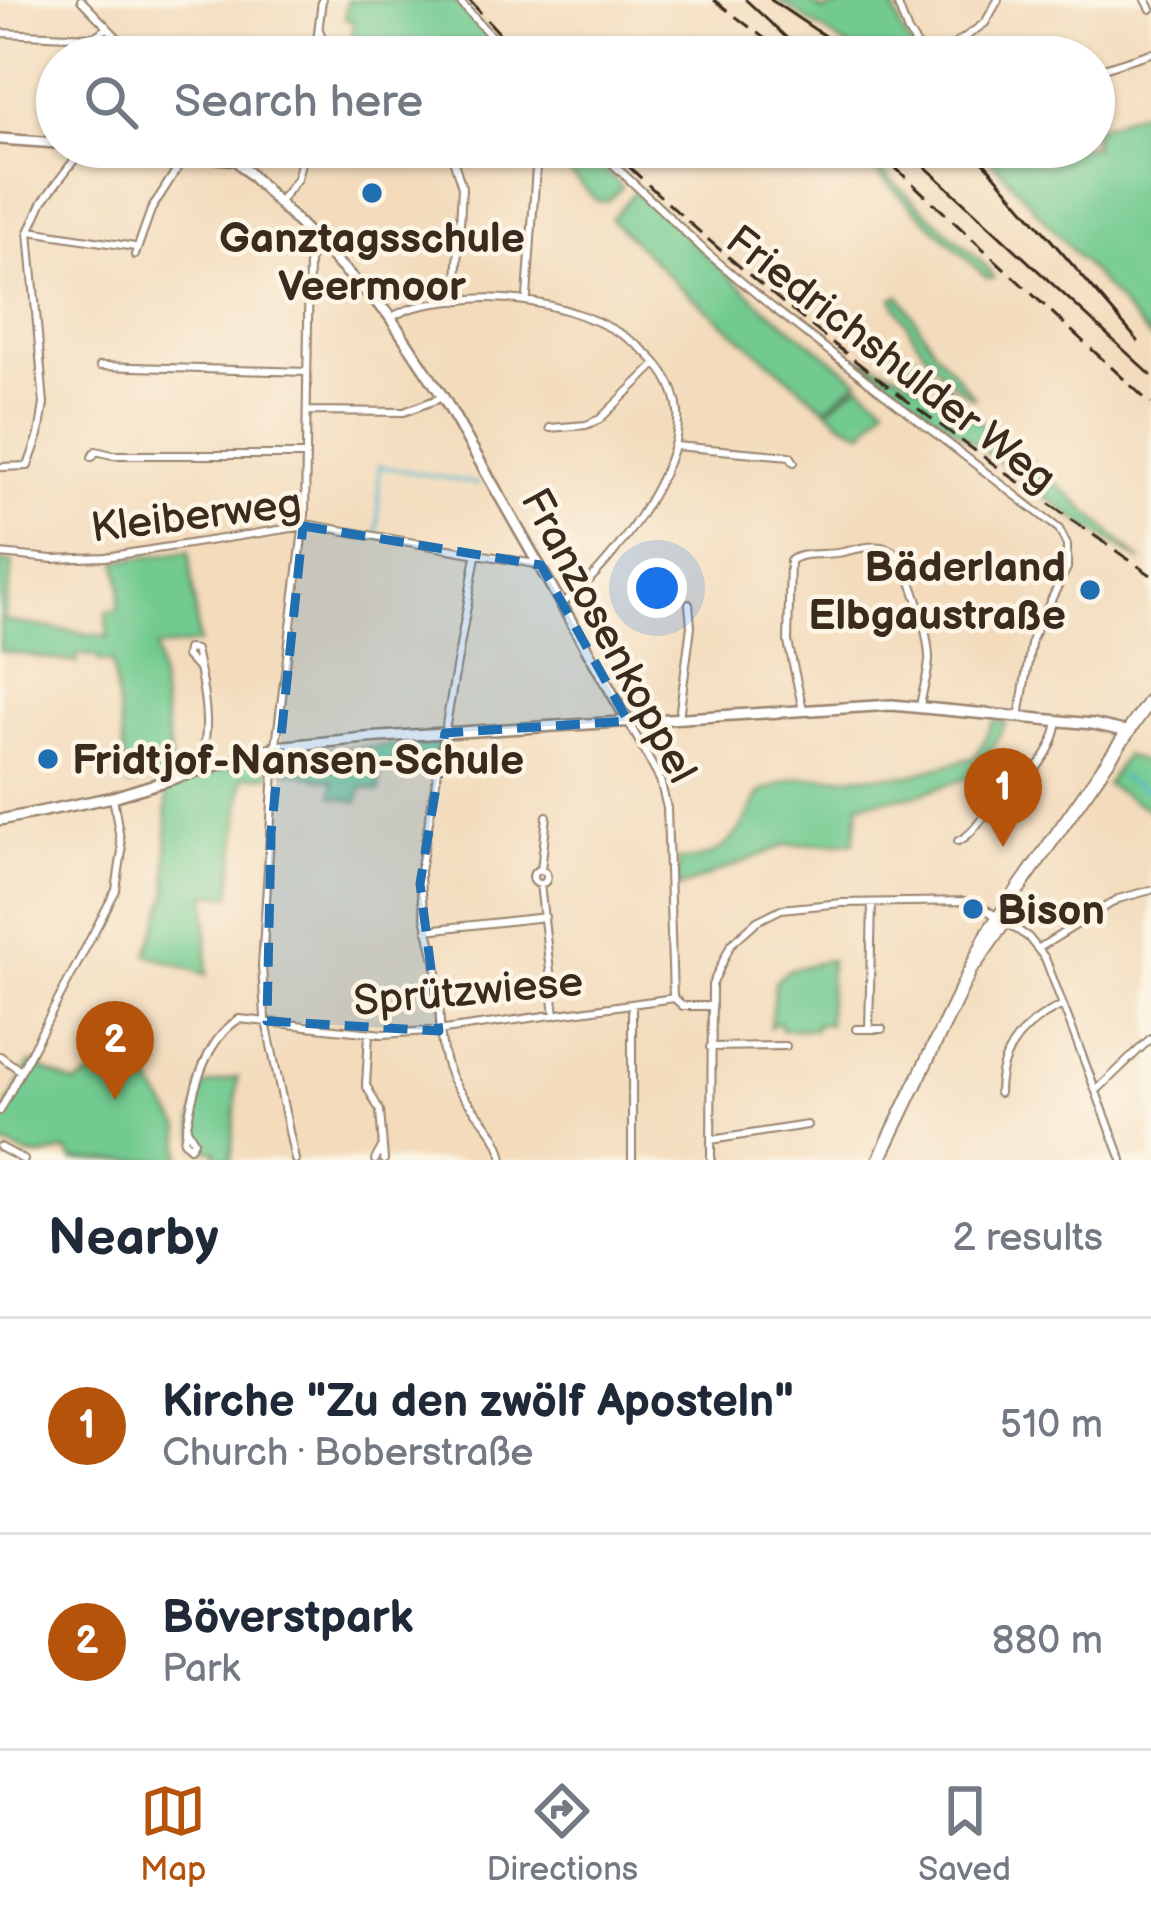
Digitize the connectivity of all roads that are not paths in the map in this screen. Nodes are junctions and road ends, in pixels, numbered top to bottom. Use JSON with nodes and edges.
{"nodes":[{"id":1,"x":81,"y":0,"type":"edge"},
{"id":2,"x":322,"y":0,"type":"edge"},
{"id":3,"x":458,"y":0,"type":"edge"},
{"id":4,"x":896,"y":0,"type":"edge"},
{"id":5,"x":998,"y":0,"type":"edge"},
{"id":6,"x":1146,"y":0,"type":"edge"},
{"id":7,"x":1151,"y":8,"type":"edge"},
{"id":8,"x":107,"y":28,"type":"junction"},
{"id":9,"x":319,"y":30,"type":"dead end"},
{"id":10,"x":0,"y":33,"type":"edge"},
{"id":11,"x":70,"y":36,"type":"edge"},
{"id":12,"x":95,"y":36,"type":"edge"},
{"id":13,"x":115,"y":36,"type":"edge"},
{"id":14,"x":491,"y":36,"type":"edge"},
{"id":15,"x":911,"y":36,"type":"edge"},
{"id":16,"x":966,"y":36,"type":"edge"},
{"id":17,"x":1151,"y":53,"type":"edge"},
{"id":18,"x":1115,"y":64,"type":"edge"},
{"id":19,"x":0,"y":139,"type":"edge"},
{"id":20,"x":36,"y":142,"type":"edge"},
{"id":21,"x":68,"y":168,"type":"edge"},
{"id":22,"x":182,"y":168,"type":"edge"},
{"id":23,"x":244,"y":168,"type":"edge"},
{"id":24,"x":300,"y":168,"type":"edge"},
{"id":25,"x":455,"y":168,"type":"edge"},
{"id":26,"x":536,"y":168,"type":"edge"},
{"id":27,"x":618,"y":168,"type":"edge"},
{"id":28,"x":279,"y":202,"type":"junction"},
{"id":29,"x":30,"y":231,"type":"junction"},
{"id":30,"x":320,"y":245,"type":"junction"},
{"id":31,"x":527,"y":299,"type":"junction"},
{"id":32,"x":457,"y":301,"type":"junction"},
{"id":33,"x":391,"y":318,"type":"junction"},
{"id":34,"x":656,"y":364,"type":"junction"},
{"id":35,"x":100,"y":366,"type":"dead end"},
{"id":36,"x":307,"y":372,"type":"junction"},
{"id":37,"x":443,"y":398,"type":"junction"},
{"id":38,"x":307,"y":411,"type":"junction"},
{"id":39,"x":550,"y":428,"type":"dead end"},
{"id":40,"x":675,"y":446,"type":"junction"},
{"id":41,"x":770,"y":454,"type":"dead end"},
{"id":42,"x":112,"y":455,"type":"dead end"},
{"id":43,"x":306,"y":455,"type":"junction"},
{"id":44,"x":0,"y":467,"type":"edge"},
{"id":45,"x":304,"y":526,"type":"junction"},
{"id":46,"x":0,"y":554,"type":"edge"},
{"id":47,"x":476,"y":556,"type":"junction"},
{"id":48,"x":541,"y":566,"type":"junction"},
{"id":49,"x":563,"y":603,"type":"junction"},
{"id":50,"x":689,"y":604,"type":"dead end"},
{"id":51,"x":200,"y":670,"type":"dead end"},
{"id":52,"x":1151,"y":699,"type":"edge"},
{"id":53,"x":920,"y":707,"type":"junction"},
{"id":54,"x":803,"y":713,"type":"junction"},
{"id":55,"x":1019,"y":717,"type":"junction"},
{"id":56,"x":679,"y":718,"type":"junction"},
{"id":57,"x":628,"y":721,"type":"junction"},
{"id":58,"x":1058,"y":721,"type":"junction"},
{"id":59,"x":1128,"y":732,"type":"junction"},
{"id":60,"x":445,"y":734,"type":"junction"},
{"id":61,"x":276,"y":747,"type":"junction"},
{"id":62,"x":204,"y":769,"type":"junction"},
{"id":63,"x":113,"y":797,"type":"junction"},
{"id":64,"x":547,"y":816,"type":"dead end"},
{"id":65,"x":0,"y":820,"type":"edge"},
{"id":66,"x":958,"y":841,"type":"dead end"},
{"id":67,"x":1151,"y":890,"type":"edge"},
{"id":68,"x":872,"y":903,"type":"junction"},
{"id":69,"x":544,"y":917,"type":"junction"},
{"id":70,"x":1002,"y":919,"type":"junction"},
{"id":71,"x":427,"y":930,"type":"junction"},
{"id":72,"x":1039,"y":948,"type":"junction"},
{"id":73,"x":674,"y":998,"type":"junction"},
{"id":74,"x":632,"y":1004,"type":"junction"},
{"id":75,"x":1063,"y":1005,"type":"junction"},
{"id":76,"x":711,"y":1006,"type":"junction"},
{"id":77,"x":555,"y":1015,"type":"junction"},
{"id":78,"x":267,"y":1022,"type":"junction"},
{"id":79,"x":856,"y":1029,"type":"dead end"},
{"id":80,"x":869,"y":1029,"type":"junction"},
{"id":81,"x":882,"y":1029,"type":"dead end"},
{"id":82,"x":439,"y":1030,"type":"junction"},
{"id":83,"x":369,"y":1034,"type":"junction"},
{"id":84,"x":1151,"y":1038,"type":"edge"},
{"id":85,"x":786,"y":1046,"type":"dead end"},
{"id":86,"x":710,"y":1047,"type":"junction"},
{"id":87,"x":0,"y":1056,"type":"edge"},
{"id":88,"x":21,"y":1070,"type":"junction"},
{"id":89,"x":1096,"y":1091,"type":"junction"},
{"id":90,"x":999,"y":1093,"type":"dead end"},
{"id":91,"x":0,"y":1111,"type":"edge"},
{"id":92,"x":807,"y":1125,"type":"dead end"},
{"id":93,"x":186,"y":1127,"type":"dead end"},
{"id":94,"x":711,"y":1140,"type":"junction"},
{"id":95,"x":0,"y":1147,"type":"edge"},
{"id":96,"x":24,"y":1160,"type":"edge"},
{"id":97,"x":295,"y":1160,"type":"edge"},
{"id":98,"x":380,"y":1160,"type":"edge"},
{"id":99,"x":503,"y":1160,"type":"edge"},
{"id":100,"x":632,"y":1160,"type":"edge"},
{"id":101,"x":711,"y":1160,"type":"edge"},
{"id":102,"x":879,"y":1160,"type":"edge"},
{"id":103,"x":1122,"y":1160,"type":"edge"}],
"edges":[{"from":1,"to":8,"type":"street"},
{"from":2,"to":9,"type":"street"},
{"from":3,"to":14,"type":"street"},
{"from":4,"to":15,"type":"street"},
{"from":5,"to":16,"type":"street"},
{"from":6,"to":7,"type":"street"},
{"from":8,"to":12,"type":"street"},
{"from":8,"to":13,"type":"street"},
{"from":10,"to":11,"type":"street"},
{"from":17,"to":18,"type":"street"},
{"from":19,"to":20,"type":"street"},
{"from":21,"to":29,"type":"street"},
{"from":22,"to":29,"type":"street"},
{"from":23,"to":28,"type":"street","name":"Franzosenkoppel"},
{"from":24,"to":28,"type":"street"},
{"from":25,"to":32,"type":"street"},
{"from":26,"to":31,"type":"street"},
{"from":27,"to":55,"type":"street","name":"Friedrichshulder Weg"},
{"from":28,"to":30,"type":"street","name":"Franzosenkoppel"},
{"from":29,"to":44,"type":"street"},
{"from":30,"to":33,"type":"street","name":"Franzosenkoppel"},
{"from":30,"to":36,"type":"street"},
{"from":31,"to":32,"type":"street"},
{"from":31,"to":34,"type":"street"},
{"from":32,"to":33,"type":"street"},
{"from":33,"to":37,"type":"street","name":"Franzosenkoppel"},
{"from":34,"to":39,"type":"street"},
{"from":34,"to":40,"type":"street"},
{"from":35,"to":36,"type":"street"},
{"from":36,"to":38,"type":"street"},
{"from":37,"to":38,"type":"street"},
{"from":37,"to":48,"type":"street","name":"Franzosenkoppel"},
{"from":38,"to":43,"type":"street"},
{"from":40,"to":41,"type":"street"},
{"from":40,"to":49,"type":"street"},
{"from":42,"to":43,"type":"street"},
{"from":43,"to":45,"type":"street"},
{"from":45,"to":46,"type":"street","name":"Kleiberweg"},
{"from":45,"to":47,"type":"street","name":"Kleiberweg"},
{"from":45,"to":61,"type":"street"},
{"from":47,"to":48,"type":"street","name":"Kleiberweg"},
{"from":47,"to":60,"type":"street"},
{"from":48,"to":49,"type":"street","name":"Franzosenkoppel"},
{"from":49,"to":57,"type":"street","name":"Franzosenkoppel"},
{"from":50,"to":56,"type":"street"},
{"from":51,"to":62,"type":"street"},
{"from":52,"to":59,"type":"main road"},
{"from":53,"to":54,"type":"street"},
{"from":53,"to":54,"type":"street"},
{"from":53,"to":55,"type":"street"},
{"from":54,"to":56,"type":"street"},
{"from":55,"to":58,"type":"street"},
{"from":56,"to":57,"type":"street"},
{"from":57,"to":60,"type":"street"},
{"from":57,"to":73,"type":"street","name":"Franzosenkoppel"},
{"from":58,"to":59,"type":"street"},
{"from":58,"to":66,"type":"street"},
{"from":59,"to":70,"type":"main road"},
{"from":60,"to":61,"type":"street"},
{"from":60,"to":71,"type":"street"},
{"from":61,"to":62,"type":"street"},
{"from":61,"to":78,"type":"street"},
{"from":62,"to":63,"type":"street"},
{"from":63,"to":65,"type":"street"},
{"from":63,"to":88,"type":"street"},
{"from":64,"to":69,"type":"street"},
{"from":67,"to":72,"type":"street"},
{"from":68,"to":70,"type":"street"},
{"from":68,"to":76,"type":"street"},
{"from":68,"to":80,"type":"street"},
{"from":69,"to":71,"type":"street"},
{"from":69,"to":77,"type":"street"},
{"from":70,"to":72,"type":"street"},
{"from":70,"to":102,"type":"main road"},
{"from":71,"to":82,"type":"street"},
{"from":72,"to":75,"type":"street"},
{"from":73,"to":74,"type":"street","name":"Sprützwiese"},
{"from":73,"to":76,"type":"street"},
{"from":74,"to":77,"type":"street","name":"Sprützwiese"},
{"from":74,"to":100,"type":"street"},
{"from":75,"to":89,"type":"street"},
{"from":75,"to":90,"type":"street"},
{"from":76,"to":86,"type":"street"},
{"from":77,"to":82,"type":"street","name":"Sprützwiese"},
{"from":78,"to":83,"type":"street","name":"Sprützwiese"},
{"from":78,"to":93,"type":"street"},
{"from":78,"to":97,"type":"street"},
{"from":79,"to":80,"type":"street"},
{"from":80,"to":81,"type":"street"},
{"from":82,"to":83,"type":"street","name":"Sprützwiese"},
{"from":82,"to":99,"type":"street"},
{"from":83,"to":98,"type":"street"},
{"from":84,"to":89,"type":"street"},
{"from":85,"to":86,"type":"street"},
{"from":86,"to":94,"type":"street"},
{"from":87,"to":88,"type":"street"},
{"from":88,"to":91,"type":"street"},
{"from":89,"to":103,"type":"street"},
{"from":92,"to":94,"type":"street"},
{"from":94,"to":101,"type":"street"},
{"from":95,"to":96,"type":"street"}]}
